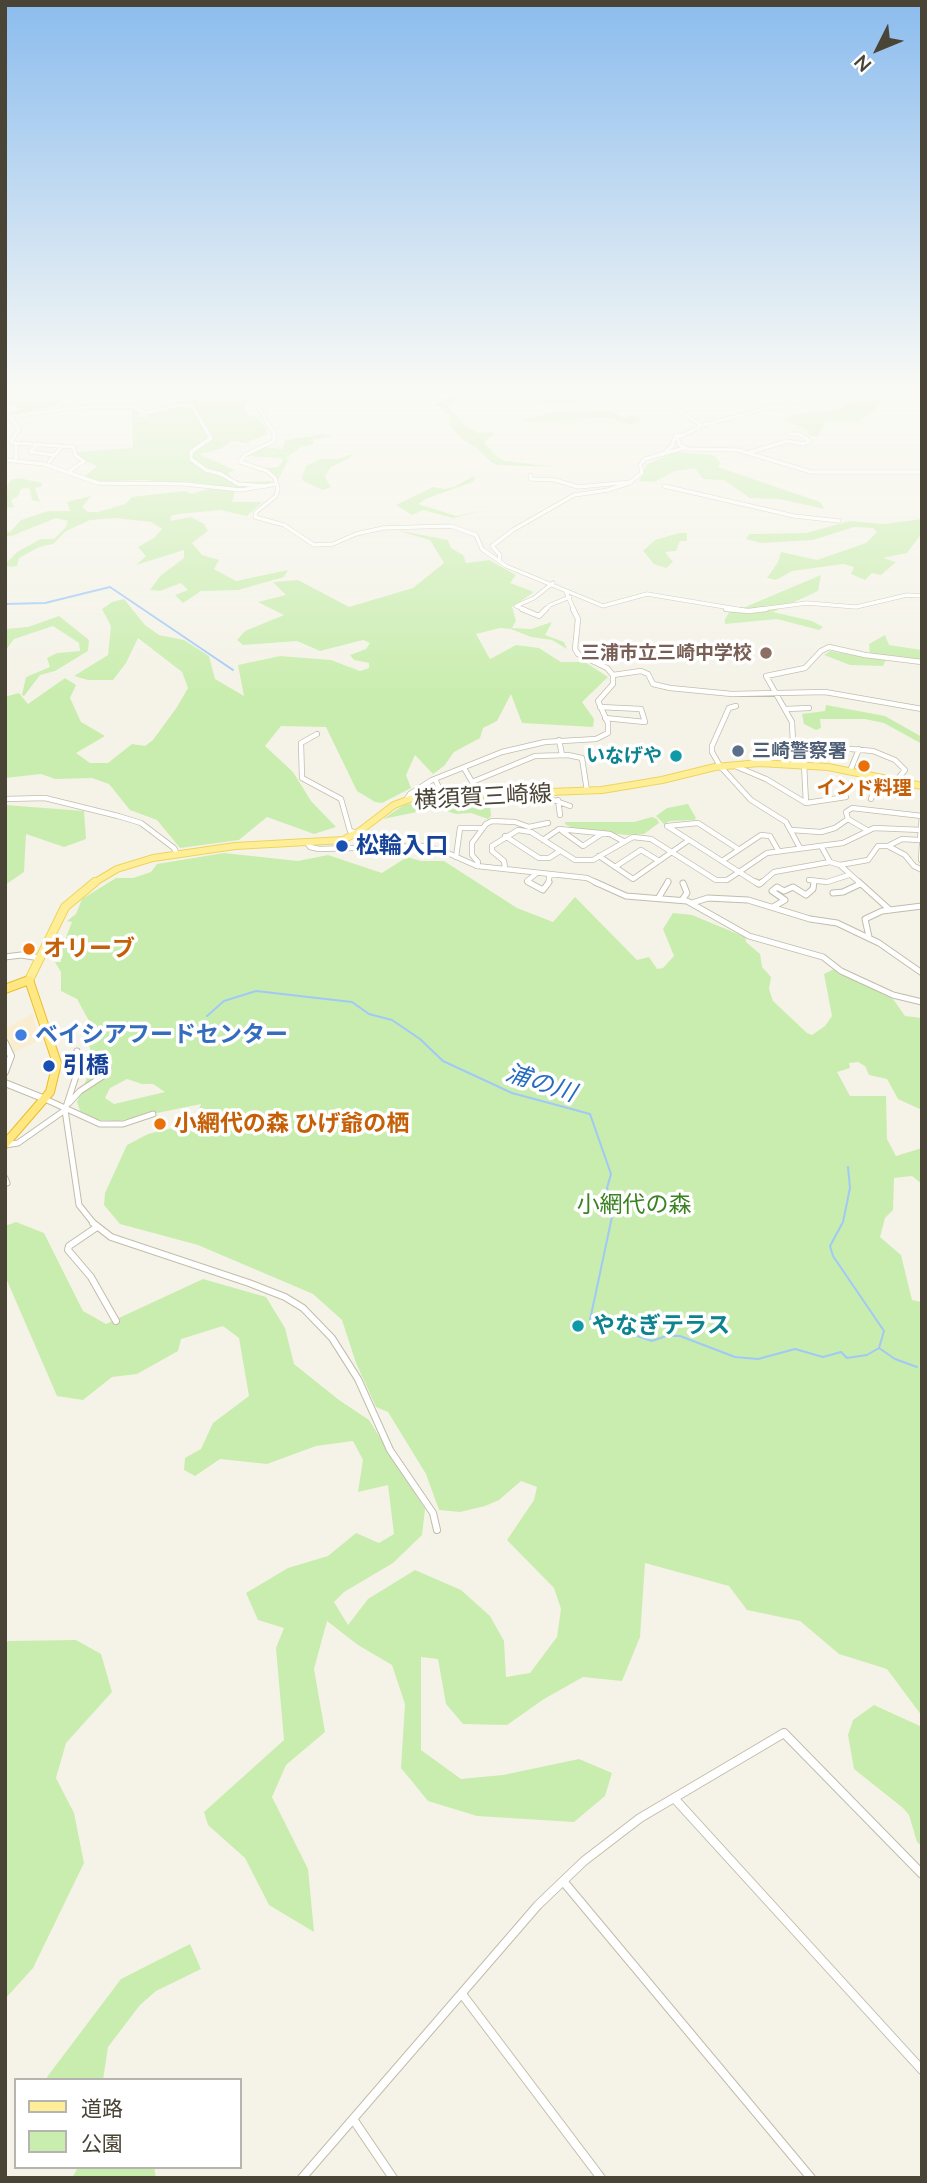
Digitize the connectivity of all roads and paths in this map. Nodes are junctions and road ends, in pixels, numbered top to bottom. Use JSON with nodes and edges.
{"nodes":[{"id":1,"x":277,"y":493,"type":"edge"},
{"id":2,"x":588,"y":493,"type":"edge"},
{"id":3,"x":694,"y":493,"type":"edge"},
{"id":4,"x":839,"y":521,"type":"dead end"},
{"id":5,"x":499,"y":561,"type":"junction"},
{"id":6,"x":553,"y":583,"type":"junction"},
{"id":7,"x":565,"y":590,"type":"junction"},
{"id":8,"x":922,"y":596,"type":"edge"},
{"id":9,"x":570,"y":597,"type":"junction"},
{"id":10,"x":922,"y":662,"type":"edge"},
{"id":11,"x":613,"y":675,"type":"junction"},
{"id":12,"x":776,"y":692,"type":"junction"},
{"id":13,"x":736,"y":706,"type":"dead end"},
{"id":14,"x":600,"y":707,"type":"junction"},
{"id":15,"x":809,"y":708,"type":"dead end"},
{"id":16,"x":786,"y":709,"type":"junction"},
{"id":17,"x":922,"y":709,"type":"edge"},
{"id":18,"x":605,"y":718,"type":"junction"},
{"id":19,"x":317,"y":734,"type":"dead end"},
{"id":20,"x":559,"y":740,"type":"junction"},
{"id":21,"x":828,"y":747,"type":"dead end"},
{"id":22,"x":770,"y":749,"type":"dead end"},
{"id":23,"x":859,"y":749,"type":"junction"},
{"id":24,"x":794,"y":751,"type":"junction"},
{"id":25,"x":562,"y":755,"type":"junction"},
{"id":26,"x":794,"y":764,"type":"junction"},
{"id":27,"x":804,"y":764,"type":"junction"},
{"id":28,"x":732,"y":765,"type":"junction"},
{"id":29,"x":720,"y":766,"type":"junction"},
{"id":30,"x":464,"y":768,"type":"junction"},
{"id":31,"x":850,"y":771,"type":"junction"},
{"id":32,"x":879,"y":777,"type":"junction"},
{"id":33,"x":435,"y":779,"type":"junction"},
{"id":34,"x":897,"y":781,"type":"junction"},
{"id":35,"x":472,"y":782,"type":"junction"},
{"id":36,"x":922,"y":786,"type":"edge"},
{"id":37,"x":587,"y":791,"type":"junction"},
{"id":38,"x":534,"y":793,"type":"junction"},
{"id":39,"x":442,"y":794,"type":"junction"},
{"id":40,"x":478,"y":794,"type":"junction"},
{"id":41,"x":846,"y":797,"type":"dead end"},
{"id":42,"x":5,"y":799,"type":"edge"},
{"id":43,"x":407,"y":799,"type":"junction"},
{"id":44,"x":872,"y":799,"type":"dead end"},
{"id":45,"x":558,"y":800,"type":"junction"},
{"id":46,"x":806,"y":803,"type":"junction"},
{"id":47,"x":570,"y":806,"type":"dead end"},
{"id":48,"x":559,"y":815,"type":"dead end"},
{"id":49,"x":118,"y":816,"type":"joint"},
{"id":50,"x":922,"y":816,"type":"edge"},
{"id":51,"x":848,"y":819,"type":"junction"},
{"id":52,"x":548,"y":823,"type":"dead end"},
{"id":53,"x":481,"y":828,"type":"junction"},
{"id":54,"x":559,"y":830,"type":"junction"},
{"id":55,"x":791,"y":830,"type":"junction"},
{"id":56,"x":867,"y":830,"type":"junction"},
{"id":57,"x":921,"y":830,"type":"edge"},
{"id":58,"x":603,"y":833,"type":"junction"},
{"id":59,"x":357,"y":834,"type":"junction"},
{"id":60,"x":505,"y":836,"type":"junction"},
{"id":61,"x":543,"y":840,"type":"junction"},
{"id":62,"x":689,"y":840,"type":"junction"},
{"id":63,"x":623,"y":841,"type":"junction"},
{"id":64,"x":921,"y":842,"type":"edge"},
{"id":65,"x":307,"y":843,"type":"junction"},
{"id":66,"x":821,"y":846,"type":"junction"},
{"id":67,"x":888,"y":846,"type":"junction"},
{"id":68,"x":800,"y":848,"type":"junction"},
{"id":69,"x":738,"y":849,"type":"junction"},
{"id":70,"x":778,"y":850,"type":"junction"},
{"id":71,"x":560,"y":851,"type":"junction"},
{"id":72,"x":672,"y":852,"type":"junction"},
{"id":73,"x":177,"y":855,"type":"junction"},
{"id":74,"x":456,"y":856,"type":"junction"},
{"id":75,"x":599,"y":856,"type":"junction"},
{"id":76,"x":919,"y":860,"type":"edge"},
{"id":77,"x":659,"y":861,"type":"junction"},
{"id":78,"x":722,"y":861,"type":"junction"},
{"id":79,"x":830,"y":862,"type":"junction"},
{"id":80,"x":840,"y":865,"type":"junction"},
{"id":81,"x":477,"y":866,"type":"junction"},
{"id":82,"x":615,"y":867,"type":"junction"},
{"id":83,"x":505,"y":868,"type":"junction"},
{"id":84,"x":922,"y":870,"type":"edge"},
{"id":85,"x":739,"y":872,"type":"junction"},
{"id":86,"x":537,"y":873,"type":"junction"},
{"id":87,"x":550,"y":874,"type":"junction"},
{"id":88,"x":849,"y":875,"type":"junction"},
{"id":89,"x":668,"y":881,"type":"dead end"},
{"id":90,"x":683,"y":884,"type":"dead end"},
{"id":91,"x":859,"y":884,"type":"junction"},
{"id":92,"x":833,"y":893,"type":"dead end"},
{"id":93,"x":659,"y":897,"type":"junction"},
{"id":94,"x":682,"y":900,"type":"junction"},
{"id":95,"x":692,"y":903,"type":"junction"},
{"id":96,"x":922,"y":906,"type":"edge"},
{"id":97,"x":773,"y":907,"type":"junction"},
{"id":98,"x":890,"y":910,"type":"junction"},
{"id":99,"x":869,"y":937,"type":"junction"},
{"id":100,"x":5,"y":957,"type":"edge"},
{"id":101,"x":40,"y":958,"type":"junction"},
{"id":102,"x":922,"y":973,"type":"edge"},
{"id":103,"x":29,"y":980,"type":"junction"},
{"id":104,"x":5,"y":989,"type":"edge"},
{"id":105,"x":922,"y":1002,"type":"edge"},
{"id":106,"x":5,"y":1043,"type":"edge"},
{"id":107,"x":77,"y":1051,"type":"dead end"},
{"id":108,"x":108,"y":1068,"type":"dead end"},
{"id":109,"x":5,"y":1072,"type":"edge"},
{"id":110,"x":5,"y":1083,"type":"edge"},
{"id":111,"x":45,"y":1100,"type":"junction"},
{"id":112,"x":66,"y":1109,"type":"junction"},
{"id":113,"x":153,"y":1114,"type":"dead end"},
{"id":114,"x":5,"y":1145,"type":"edge"},
{"id":115,"x":97,"y":1227,"type":"junction"},
{"id":116,"x":116,"y":1321,"type":"dead end"},
{"id":117,"x":437,"y":1530,"type":"dead end"},
{"id":118,"x":674,"y":1798,"type":"junction"},
{"id":119,"x":922,"y":1874,"type":"edge"},
{"id":120,"x":563,"y":1881,"type":"junction"},
{"id":121,"x":462,"y":1994,"type":"junction"},
{"id":122,"x":922,"y":2070,"type":"edge"},
{"id":123,"x":353,"y":2119,"type":"junction"},
{"id":124,"x":302,"y":2178,"type":"edge"},
{"id":125,"x":393,"y":2178,"type":"edge"},
{"id":126,"x":601,"y":2178,"type":"edge"},
{"id":127,"x":811,"y":2178,"type":"edge"}],
"edges":[{"from":1,"to":5,"type":"street"},
{"from":2,"to":5,"type":"street"},
{"from":3,"to":4,"type":"street"},
{"from":5,"to":6,"type":"street"},
{"from":6,"to":7,"type":"street"},
{"from":6,"to":9,"type":"street"},
{"from":7,"to":8,"type":"street"},
{"from":7,"to":9,"type":"street"},
{"from":9,"to":11,"type":"street"},
{"from":10,"to":12,"type":"street"},
{"from":11,"to":12,"type":"street"},
{"from":11,"to":14,"type":"street"},
{"from":12,"to":16,"type":"street"},
{"from":12,"to":17,"type":"street"},
{"from":13,"to":29,"type":"street"},
{"from":14,"to":18,"type":"street"},
{"from":14,"to":18,"type":"street"},
{"from":15,"to":16,"type":"street"},
{"from":16,"to":24,"type":"street"},
{"from":18,"to":20,"type":"street"},
{"from":19,"to":59,"type":"street"},
{"from":20,"to":25,"type":"street"},
{"from":20,"to":30,"type":"street"},
{"from":21,"to":23,"type":"street"},
{"from":22,"to":24,"type":"street"},
{"from":23,"to":31,"type":"street"},
{"from":23,"to":34,"type":"street"},
{"from":24,"to":26,"type":"street"},
{"from":25,"to":35,"type":"street"},
{"from":25,"to":37,"type":"street"},
{"from":26,"to":27,"type":"main road","name":"横須賀三崎線"},
{"from":26,"to":28,"type":"main road","name":"横須賀三崎線"},
{"from":27,"to":31,"type":"main road","name":"横須賀三崎線"},
{"from":27,"to":46,"type":"street"},
{"from":28,"to":29,"type":"main road","name":"横須賀三崎線"},
{"from":28,"to":46,"type":"street"},
{"from":29,"to":37,"type":"main road","name":"横須賀三崎線"},
{"from":29,"to":55,"type":"street"},
{"from":30,"to":33,"type":"street"},
{"from":30,"to":35,"type":"street"},
{"from":31,"to":32,"type":"main road","name":"横須賀三崎線"},
{"from":32,"to":34,"type":"main road","name":"横須賀三崎線"},
{"from":32,"to":44,"type":"street"},
{"from":33,"to":39,"type":"street"},
{"from":33,"to":43,"type":"street"},
{"from":34,"to":36,"type":"main road","name":"横須賀三崎線"},
{"from":35,"to":40,"type":"street"},
{"from":37,"to":38,"type":"main road","name":"横須賀三崎線"},
{"from":38,"to":40,"type":"main road","name":"横須賀三崎線"},
{"from":38,"to":45,"type":"street"},
{"from":39,"to":40,"type":"main road","name":"横須賀三崎線"},
{"from":39,"to":43,"type":"main road","name":"横須賀三崎線"},
{"from":41,"to":46,"type":"street"},
{"from":42,"to":49,"type":"street"},
{"from":43,"to":59,"type":"main road","name":"横須賀三崎線"},
{"from":45,"to":47,"type":"street"},
{"from":45,"to":48,"type":"street"},
{"from":49,"to":73,"type":"street"},
{"from":50,"to":51,"type":"street"},
{"from":50,"to":57,"type":"street"},
{"from":51,"to":55,"type":"street"},
{"from":51,"to":56,"type":"street"},
{"from":52,"to":53,"type":"street"},
{"from":53,"to":74,"type":"street"},
{"from":53,"to":81,"type":"street"},
{"from":54,"to":58,"type":"street"},
{"from":54,"to":58,"type":"street"},
{"from":54,"to":61,"type":"street"},
{"from":55,"to":68,"type":"street"},
{"from":56,"to":57,"type":"street"},
{"from":56,"to":66,"type":"street"},
{"from":57,"to":64,"type":"street"},
{"from":58,"to":63,"type":"street"},
{"from":59,"to":65,"type":"main road","name":"横須賀三崎線"},
{"from":60,"to":61,"type":"street"},
{"from":60,"to":71,"type":"street"},
{"from":60,"to":83,"type":"street"},
{"from":61,"to":71,"type":"street"},
{"from":62,"to":69,"type":"street"},
{"from":62,"to":72,"type":"street"},
{"from":62,"to":78,"type":"street"},
{"from":63,"to":72,"type":"street"},
{"from":63,"to":75,"type":"street"},
{"from":64,"to":67,"type":"street"},
{"from":64,"to":76,"type":"street"},
{"from":65,"to":73,"type":"main road","name":"横須賀三崎線"},
{"from":65,"to":74,"type":"street"},
{"from":66,"to":68,"type":"street"},
{"from":66,"to":79,"type":"street"},
{"from":67,"to":80,"type":"street"},
{"from":67,"to":84,"type":"street"},
{"from":68,"to":70,"type":"street"},
{"from":69,"to":70,"type":"street"},
{"from":69,"to":78,"type":"street"},
{"from":70,"to":85,"type":"street"},
{"from":71,"to":75,"type":"street"},
{"from":72,"to":77,"type":"street"},
{"from":72,"to":85,"type":"street"},
{"from":73,"to":101,"type":"main road","name":"横須賀三崎線"},
{"from":74,"to":81,"type":"street"},
{"from":75,"to":82,"type":"street"},
{"from":77,"to":82,"type":"street"},
{"from":77,"to":82,"type":"street"},
{"from":78,"to":85,"type":"street"},
{"from":79,"to":80,"type":"street"},
{"from":79,"to":85,"type":"street"},
{"from":80,"to":88,"type":"street"},
{"from":81,"to":83,"type":"street"},
{"from":83,"to":86,"type":"street"},
{"from":86,"to":87,"type":"street"},
{"from":86,"to":87,"type":"street"},
{"from":87,"to":93,"type":"street"},
{"from":88,"to":91,"type":"street"},
{"from":88,"to":97,"type":"street"},
{"from":89,"to":93,"type":"street"},
{"from":90,"to":94,"type":"street"},
{"from":91,"to":92,"type":"street"},
{"from":91,"to":98,"type":"street"},
{"from":93,"to":94,"type":"street"},
{"from":94,"to":95,"type":"street"},
{"from":95,"to":97,"type":"street"},
{"from":95,"to":105,"type":"street"},
{"from":96,"to":98,"type":"street"},
{"from":97,"to":99,"type":"street"},
{"from":98,"to":99,"type":"street"},
{"from":99,"to":102,"type":"street"},
{"from":100,"to":101,"type":"street"},
{"from":101,"to":103,"type":"main road","name":"横須賀三崎線"},
{"from":103,"to":104,"type":"highway"},
{"from":103,"to":111,"type":"highway"},
{"from":106,"to":109,"type":"street"},
{"from":107,"to":112,"type":"street"},
{"from":108,"to":112,"type":"street"},
{"from":110,"to":111,"type":"street"},
{"from":111,"to":112,"type":"street"},
{"from":111,"to":114,"type":"highway"},
{"from":112,"to":113,"type":"street"},
{"from":112,"to":114,"type":"street"},
{"from":112,"to":115,"type":"street"},
{"from":115,"to":116,"type":"street"},
{"from":115,"to":117,"type":"street"},
{"from":118,"to":119,"type":"street"},
{"from":118,"to":120,"type":"street"},
{"from":118,"to":122,"type":"street"},
{"from":120,"to":121,"type":"street"},
{"from":120,"to":127,"type":"street"},
{"from":121,"to":123,"type":"street"},
{"from":121,"to":126,"type":"street"},
{"from":123,"to":124,"type":"street"},
{"from":123,"to":125,"type":"street"}]}
